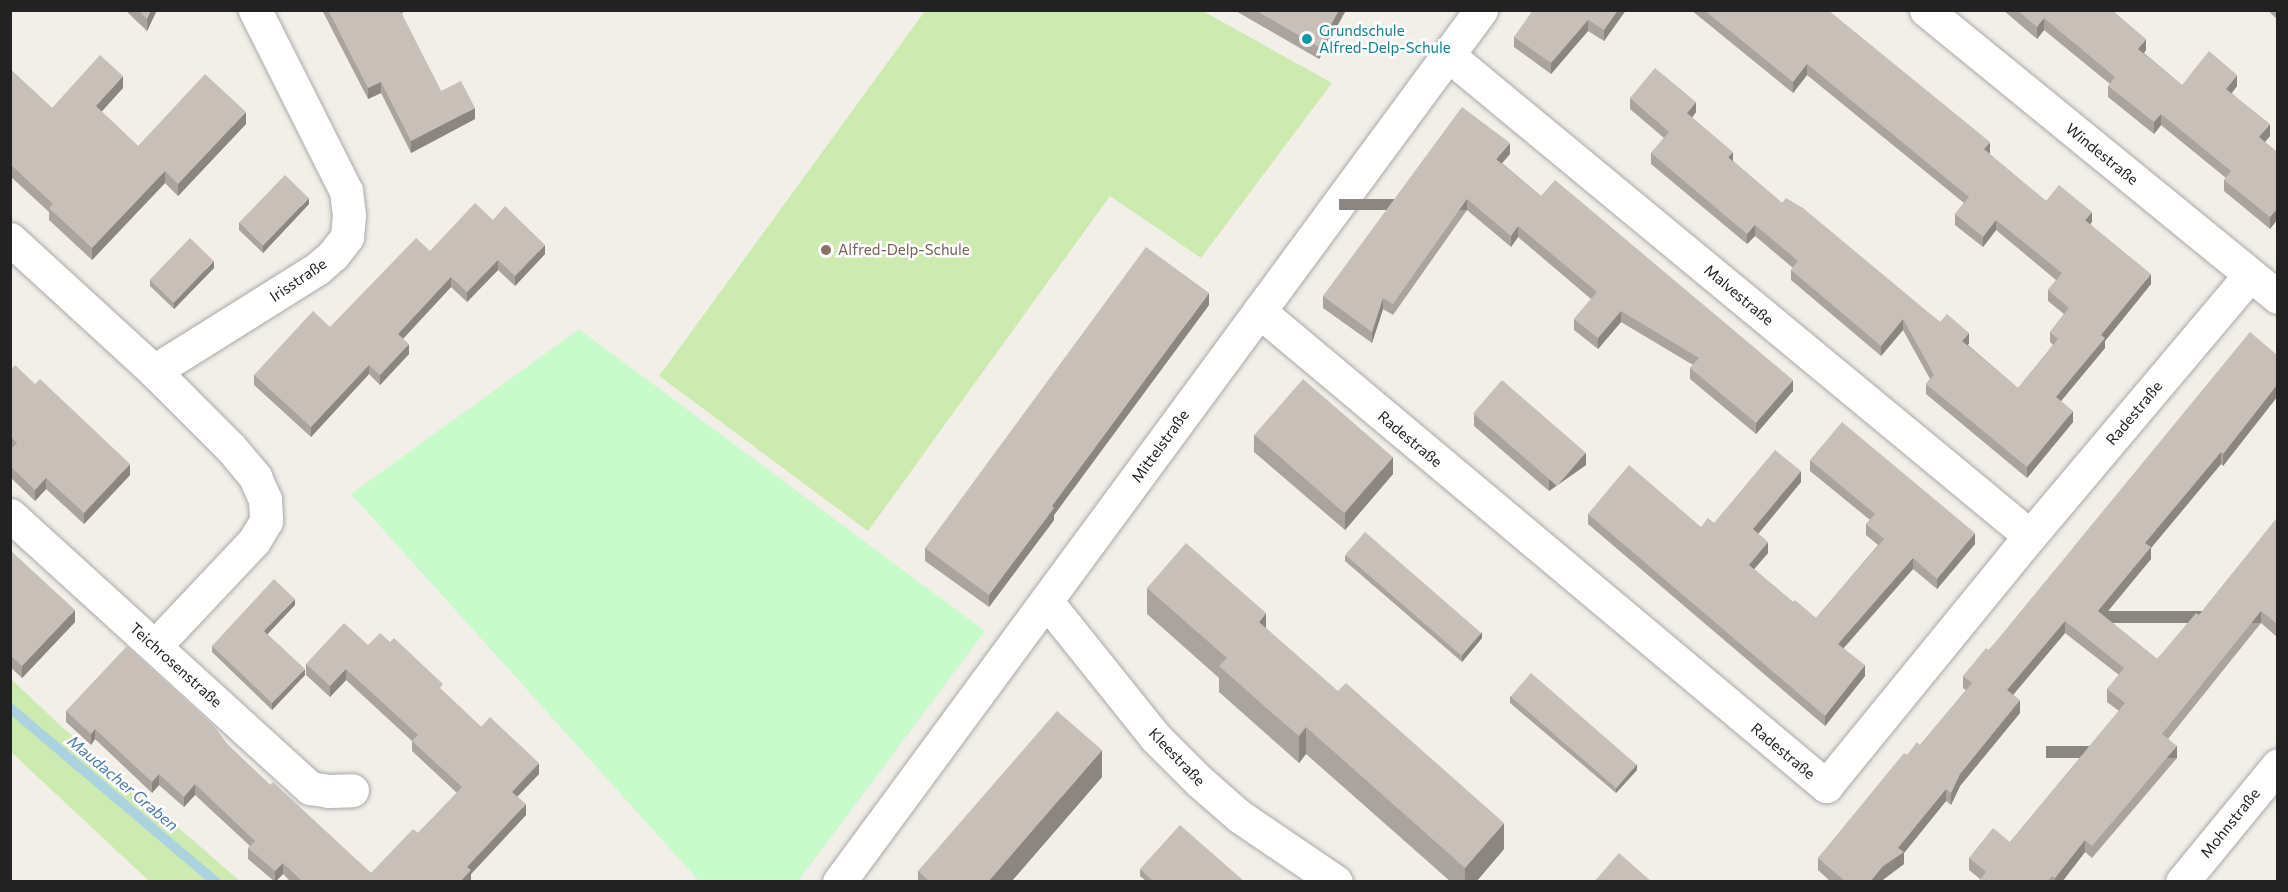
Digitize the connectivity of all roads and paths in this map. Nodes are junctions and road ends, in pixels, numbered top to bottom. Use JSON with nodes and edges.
{"nodes":[{"id":1,"x":255,"y":10,"type":"edge"},
{"id":2,"x":1481,"y":10,"type":"edge"},
{"id":3,"x":1926,"y":10,"type":"edge"},
{"id":4,"x":1448,"y":55,"type":"junction"},
{"id":5,"x":10,"y":238,"type":"edge"},
{"id":6,"x":2250,"y":275,"type":"junction"},
{"id":7,"x":2277,"y":297,"type":"edge"},
{"id":8,"x":1259,"y":311,"type":"junction"},
{"id":9,"x":154,"y":371,"type":"junction"},
{"id":10,"x":10,"y":515,"type":"edge"},
{"id":11,"x":2030,"y":536,"type":"junction"},
{"id":12,"x":1047,"y":602,"type":"junction"},
{"id":13,"x":154,"y":645,"type":"junction"},
{"id":14,"x":2277,"y":765,"type":"edge"},
{"id":15,"x":352,"y":790,"type":"dead end"},
{"id":16,"x":839,"y":882,"type":"edge"},
{"id":17,"x":1336,"y":882,"type":"edge"},
{"id":18,"x":2182,"y":882,"type":"edge"}],
"edges":[{"from":1,"to":9,"type":"street","name":"Irisstraße"},
{"from":2,"to":4,"type":"street","name":"Mittelstraße"},
{"from":3,"to":6,"type":"street","name":"Windestraße"},
{"from":4,"to":8,"type":"street","name":"Mittelstraße"},
{"from":4,"to":11,"type":"street","name":"Malvestraße"},
{"from":5,"to":9,"type":"street"},
{"from":6,"to":7,"type":"street","name":"Windestraße"},
{"from":6,"to":11,"type":"street","name":"Radestraße"},
{"from":8,"to":11,"type":"street","name":"Radestraße"},
{"from":8,"to":12,"type":"street","name":"Mittelstraße"},
{"from":9,"to":13,"type":"street"},
{"from":10,"to":13,"type":"street","name":"Teichrosenstraße"},
{"from":12,"to":16,"type":"street","name":"Mittelstraße"},
{"from":12,"to":17,"type":"street","name":"Kleestraße"},
{"from":13,"to":15,"type":"street","name":"Teichrosenstraße"},
{"from":14,"to":18,"type":"street","name":"Mohnstraße"}]}
